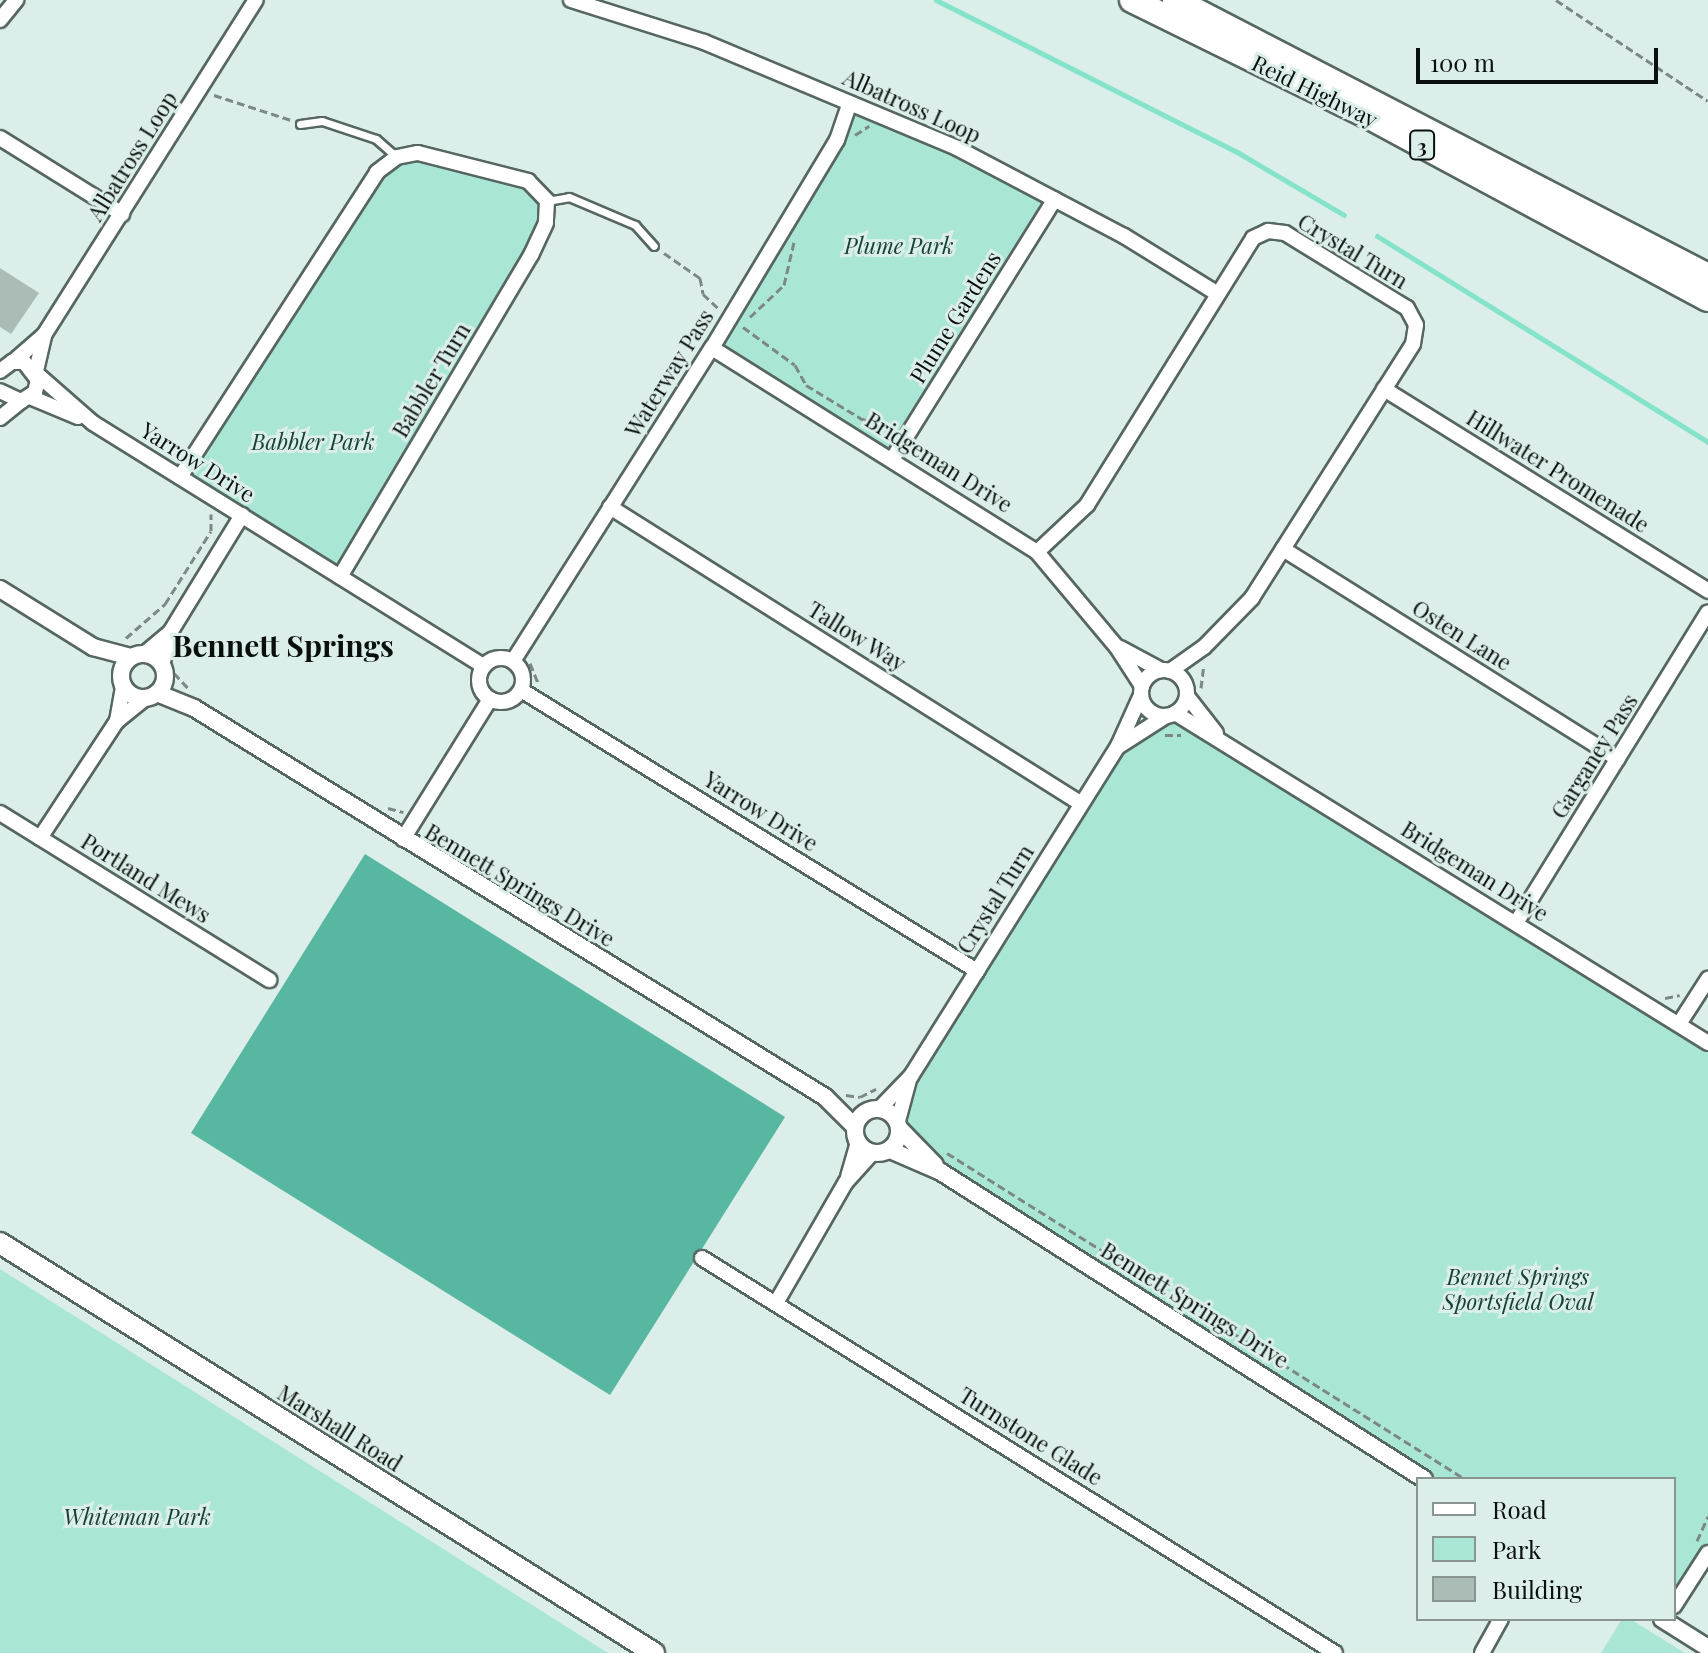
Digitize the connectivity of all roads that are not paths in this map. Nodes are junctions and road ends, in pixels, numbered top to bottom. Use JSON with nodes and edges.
{"nodes":[{"id":1,"x":16,"y":0,"type":"edge"},
{"id":2,"x":256,"y":0,"type":"edge"},
{"id":3,"x":571,"y":0,"type":"edge"},
{"id":4,"x":1132,"y":0,"type":"edge"},
{"id":5,"x":1175,"y":0,"type":"edge"},
{"id":6,"x":0,"y":20,"type":"edge"},
{"id":7,"x":850,"y":103,"type":"junction"},
{"id":8,"x":300,"y":124,"type":"road end"},
{"id":9,"x":0,"y":138,"type":"edge"},
{"id":10,"x":397,"y":157,"type":"junction"},
{"id":11,"x":1055,"y":199,"type":"junction"},
{"id":12,"x":547,"y":201,"type":"junction"},
{"id":13,"x":122,"y":214,"type":"junction"},
{"id":14,"x":654,"y":246,"type":"road end"},
{"id":15,"x":1708,"y":276,"type":"edge"},
{"id":16,"x":1218,"y":294,"type":"junction"},
{"id":17,"x":1708,"y":299,"type":"edge"},
{"id":18,"x":44,"y":335,"type":"junction"},
{"id":19,"x":712,"y":348,"type":"junction"},
{"id":20,"x":7,"y":363,"type":"edge"},
{"id":21,"x":36,"y":372,"type":"junction"},
{"id":22,"x":1384,"y":389,"type":"junction"},
{"id":23,"x":0,"y":391,"type":"edge"},
{"id":24,"x":26,"y":399,"type":"junction"},
{"id":25,"x":0,"y":418,"type":"edge"},
{"id":26,"x":93,"y":423,"type":"junction"},
{"id":27,"x":893,"y":458,"type":"junction"},
{"id":28,"x":180,"y":477,"type":"junction"},
{"id":29,"x":610,"y":507,"type":"junction"},
{"id":30,"x":242,"y":515,"type":"junction"},
{"id":31,"x":1283,"y":549,"type":"junction"},
{"id":32,"x":1037,"y":552,"type":"junction"},
{"id":33,"x":340,"y":577,"type":"junction"},
{"id":34,"x":0,"y":589,"type":"edge"},
{"id":35,"x":1708,"y":591,"type":"edge"},
{"id":36,"x":1708,"y":612,"type":"edge"},
{"id":37,"x":171,"y":631,"type":"junction"},
{"id":38,"x":1116,"y":646,"type":"junction"},
{"id":39,"x":93,"y":647,"type":"junction"},
{"id":40,"x":1204,"y":647,"type":"junction"},
{"id":41,"x":137,"y":656,"type":"junction"},
{"id":42,"x":513,"y":661,"type":"junction"},
{"id":43,"x":483,"y":666,"type":"junction"},
{"id":44,"x":1165,"y":670,"type":"junction"},
{"id":45,"x":1183,"y":680,"type":"junction"},
{"id":46,"x":122,"y":684,"type":"junction"},
{"id":47,"x":157,"y":684,"type":"junction"},
{"id":48,"x":521,"y":690,"type":"junction"},
{"id":49,"x":1142,"y":691,"type":"junction"},
{"id":50,"x":1187,"y":696,"type":"junction"},
{"id":51,"x":490,"y":699,"type":"junction"},
{"id":52,"x":1171,"y":715,"type":"junction"},
{"id":53,"x":117,"y":721,"type":"junction"},
{"id":54,"x":1218,"y":737,"type":"junction"},
{"id":55,"x":1118,"y":746,"type":"junction"},
{"id":56,"x":1618,"y":759,"type":"junction"},
{"id":57,"x":1080,"y":803,"type":"junction"},
{"id":58,"x":0,"y":813,"type":"edge"},
{"id":59,"x":40,"y":838,"type":"junction"},
{"id":60,"x":403,"y":839,"type":"junction"},
{"id":61,"x":1516,"y":923,"type":"junction"},
{"id":62,"x":977,"y":971,"type":"junction"},
{"id":63,"x":1708,"y":979,"type":"edge"},
{"id":64,"x":269,"y":980,"type":"dead end"},
{"id":65,"x":1679,"y":1024,"type":"junction"},
{"id":66,"x":1708,"y":1043,"type":"edge"},
{"id":67,"x":911,"y":1076,"type":"junction"},
{"id":68,"x":832,"y":1094,"type":"junction"},
{"id":69,"x":875,"y":1109,"type":"junction"},
{"id":70,"x":899,"y":1125,"type":"junction"},
{"id":71,"x":862,"y":1141,"type":"junction"},
{"id":72,"x":890,"y":1150,"type":"junction"},
{"id":73,"x":941,"y":1172,"type":"junction"},
{"id":74,"x":0,"y":1243,"type":"edge"},
{"id":75,"x":702,"y":1258,"type":"dead end"},
{"id":76,"x":776,"y":1303,"type":"junction"},
{"id":77,"x":1421,"y":1477,"type":"edge"},
{"id":78,"x":1708,"y":1553,"type":"edge"},
{"id":79,"x":1676,"y":1602,"type":"edge"},
{"id":80,"x":1500,"y":1621,"type":"edge"},
{"id":81,"x":1673,"y":1621,"type":"edge"},
{"id":82,"x":1708,"y":1648,"type":"edge"},
{"id":83,"x":654,"y":1653,"type":"edge"},
{"id":84,"x":1335,"y":1653,"type":"edge"},
{"id":85,"x":1482,"y":1653,"type":"edge"}],
"edges":[{"from":1,"to":6,"type":"street"},
{"from":2,"to":13,"type":"street","name":"Albatross Loop"},
{"from":3,"to":7,"type":"street","name":"Albatross Loop"},
{"from":4,"to":17,"type":"highway","name":"Reid Highway","number":"3"},
{"from":5,"to":15,"type":"highway","name":"Reid Highway","number":"3"},
{"from":7,"to":11,"type":"street","name":"Albatross Loop"},
{"from":7,"to":19,"type":"street","name":"Waterway Pass"},
{"from":8,"to":10,"type":"lane"},
{"from":9,"to":13,"type":"street"},
{"from":10,"to":12,"type":"street"},
{"from":10,"to":28,"type":"street"},
{"from":11,"to":16,"type":"street","name":"Albatross Loop"},
{"from":11,"to":27,"type":"street","name":"Plume Gardens"},
{"from":12,"to":14,"type":"lane"},
{"from":12,"to":33,"type":"street","name":"Babbler Turn"},
{"from":13,"to":18,"type":"street","name":"Albatross Loop"},
{"from":16,"to":22,"type":"street","name":"Crystal Turn"},
{"from":16,"to":32,"type":"street","name":"Crystal Turn"},
{"from":18,"to":20,"type":"street"},
{"from":18,"to":21,"type":"street"},
{"from":19,"to":27,"type":"street","name":"Bridgeman Drive"},
{"from":19,"to":29,"type":"street","name":"Waterway Pass"},
{"from":20,"to":21,"type":"street"},
{"from":21,"to":24,"type":"street"},
{"from":21,"to":26,"type":"street"},
{"from":22,"to":31,"type":"street","name":"Crystal Turn"},
{"from":22,"to":35,"type":"street","name":"Hillwater Promenade"},
{"from":23,"to":24,"type":"street"},
{"from":24,"to":25,"type":"street"},
{"from":24,"to":26,"type":"street"},
{"from":26,"to":28,"type":"street","name":"Yarrow Drive"},
{"from":27,"to":32,"type":"street","name":"Bridgeman Drive"},
{"from":28,"to":30,"type":"street","name":"Yarrow Drive"},
{"from":29,"to":42,"type":"street","name":"Waterway Pass"},
{"from":29,"to":57,"type":"street","name":"Tallow Way"},
{"from":30,"to":33,"type":"street","name":"Yarrow Drive"},
{"from":30,"to":37,"type":"street"},
{"from":31,"to":40,"type":"street","name":"Crystal Turn"},
{"from":31,"to":56,"type":"street","name":"Osten Lane"},
{"from":32,"to":38,"type":"street","name":"Bridgeman Drive"},
{"from":33,"to":43,"type":"street","name":"Yarrow Drive"},
{"from":34,"to":39,"type":"street"},
{"from":36,"to":56,"type":"street","name":"Garganey Pass"},
{"from":37,"to":41,"type":"street"},
{"from":37,"to":47,"type":"street"},
{"from":38,"to":44,"type":"street"},
{"from":38,"to":49,"type":"street"},
{"from":39,"to":41,"type":"street"},
{"from":39,"to":46,"type":"street"},
{"from":40,"to":44,"type":"street"},
{"from":40,"to":45,"type":"street"},
{"from":41,"to":46,"type":"street"},
{"from":41,"to":47,"type":"street"},
{"from":42,"to":43,"type":"street"},
{"from":42,"to":48,"type":"street"},
{"from":43,"to":51,"type":"street"},
{"from":44,"to":45,"type":"street"},
{"from":44,"to":49,"type":"street"},
{"from":45,"to":50,"type":"street"},
{"from":46,"to":47,"type":"street"},
{"from":46,"to":53,"type":"street"},
{"from":47,"to":53,"type":"street"},
{"from":47,"to":60,"type":"street","name":"Bennett Springs Drive"},
{"from":48,"to":51,"type":"street"},
{"from":48,"to":62,"type":"street","name":"Yarrow Drive"},
{"from":49,"to":52,"type":"street"},
{"from":49,"to":55,"type":"street"},
{"from":50,"to":52,"type":"street"},
{"from":50,"to":54,"type":"street"},
{"from":51,"to":60,"type":"street"},
{"from":52,"to":54,"type":"street","name":"Bridgeman Drive"},
{"from":52,"to":55,"type":"street"},
{"from":53,"to":59,"type":"street"},
{"from":54,"to":61,"type":"street","name":"Bridgeman Drive"},
{"from":55,"to":57,"type":"street","name":"Crystal Turn"},
{"from":56,"to":61,"type":"street","name":"Garganey Pass"},
{"from":57,"to":62,"type":"street","name":"Crystal Turn"},
{"from":58,"to":59,"type":"street","name":"Portland Mews"},
{"from":59,"to":64,"type":"street","name":"Portland Mews"},
{"from":60,"to":68,"type":"street","name":"Bennett Springs Drive"},
{"from":61,"to":65,"type":"street","name":"Bridgeman Drive"},
{"from":62,"to":67,"type":"street","name":"Crystal Turn"},
{"from":63,"to":65,"type":"street"},
{"from":65,"to":66,"type":"street","name":"Bridgeman Drive"},
{"from":67,"to":69,"type":"street","name":"Crystal Turn"},
{"from":67,"to":70,"type":"street","name":"Crystal Turn"},
{"from":68,"to":69,"type":"street","name":"Bennett Springs Drive"},
{"from":68,"to":71,"type":"street","name":"Bennett Springs Drive"},
{"from":69,"to":70,"type":"street","name":"Bennett Springs Drive"},
{"from":69,"to":71,"type":"street"},
{"from":70,"to":72,"type":"street"},
{"from":70,"to":73,"type":"street","name":"Bennett Springs Drive"},
{"from":71,"to":72,"type":"street"},
{"from":71,"to":76,"type":"street"},
{"from":72,"to":73,"type":"street","name":"Bennett Springs Drive"},
{"from":73,"to":77,"type":"street","name":"Bennett Springs Drive"},
{"from":74,"to":83,"type":"main road","name":"Marshall Road"},
{"from":75,"to":76,"type":"street","name":"Turnstone Glade"},
{"from":76,"to":84,"type":"street","name":"Turnstone Glade"},
{"from":78,"to":79,"type":"street"},
{"from":80,"to":85,"type":"street"},
{"from":81,"to":82,"type":"street"}]}
